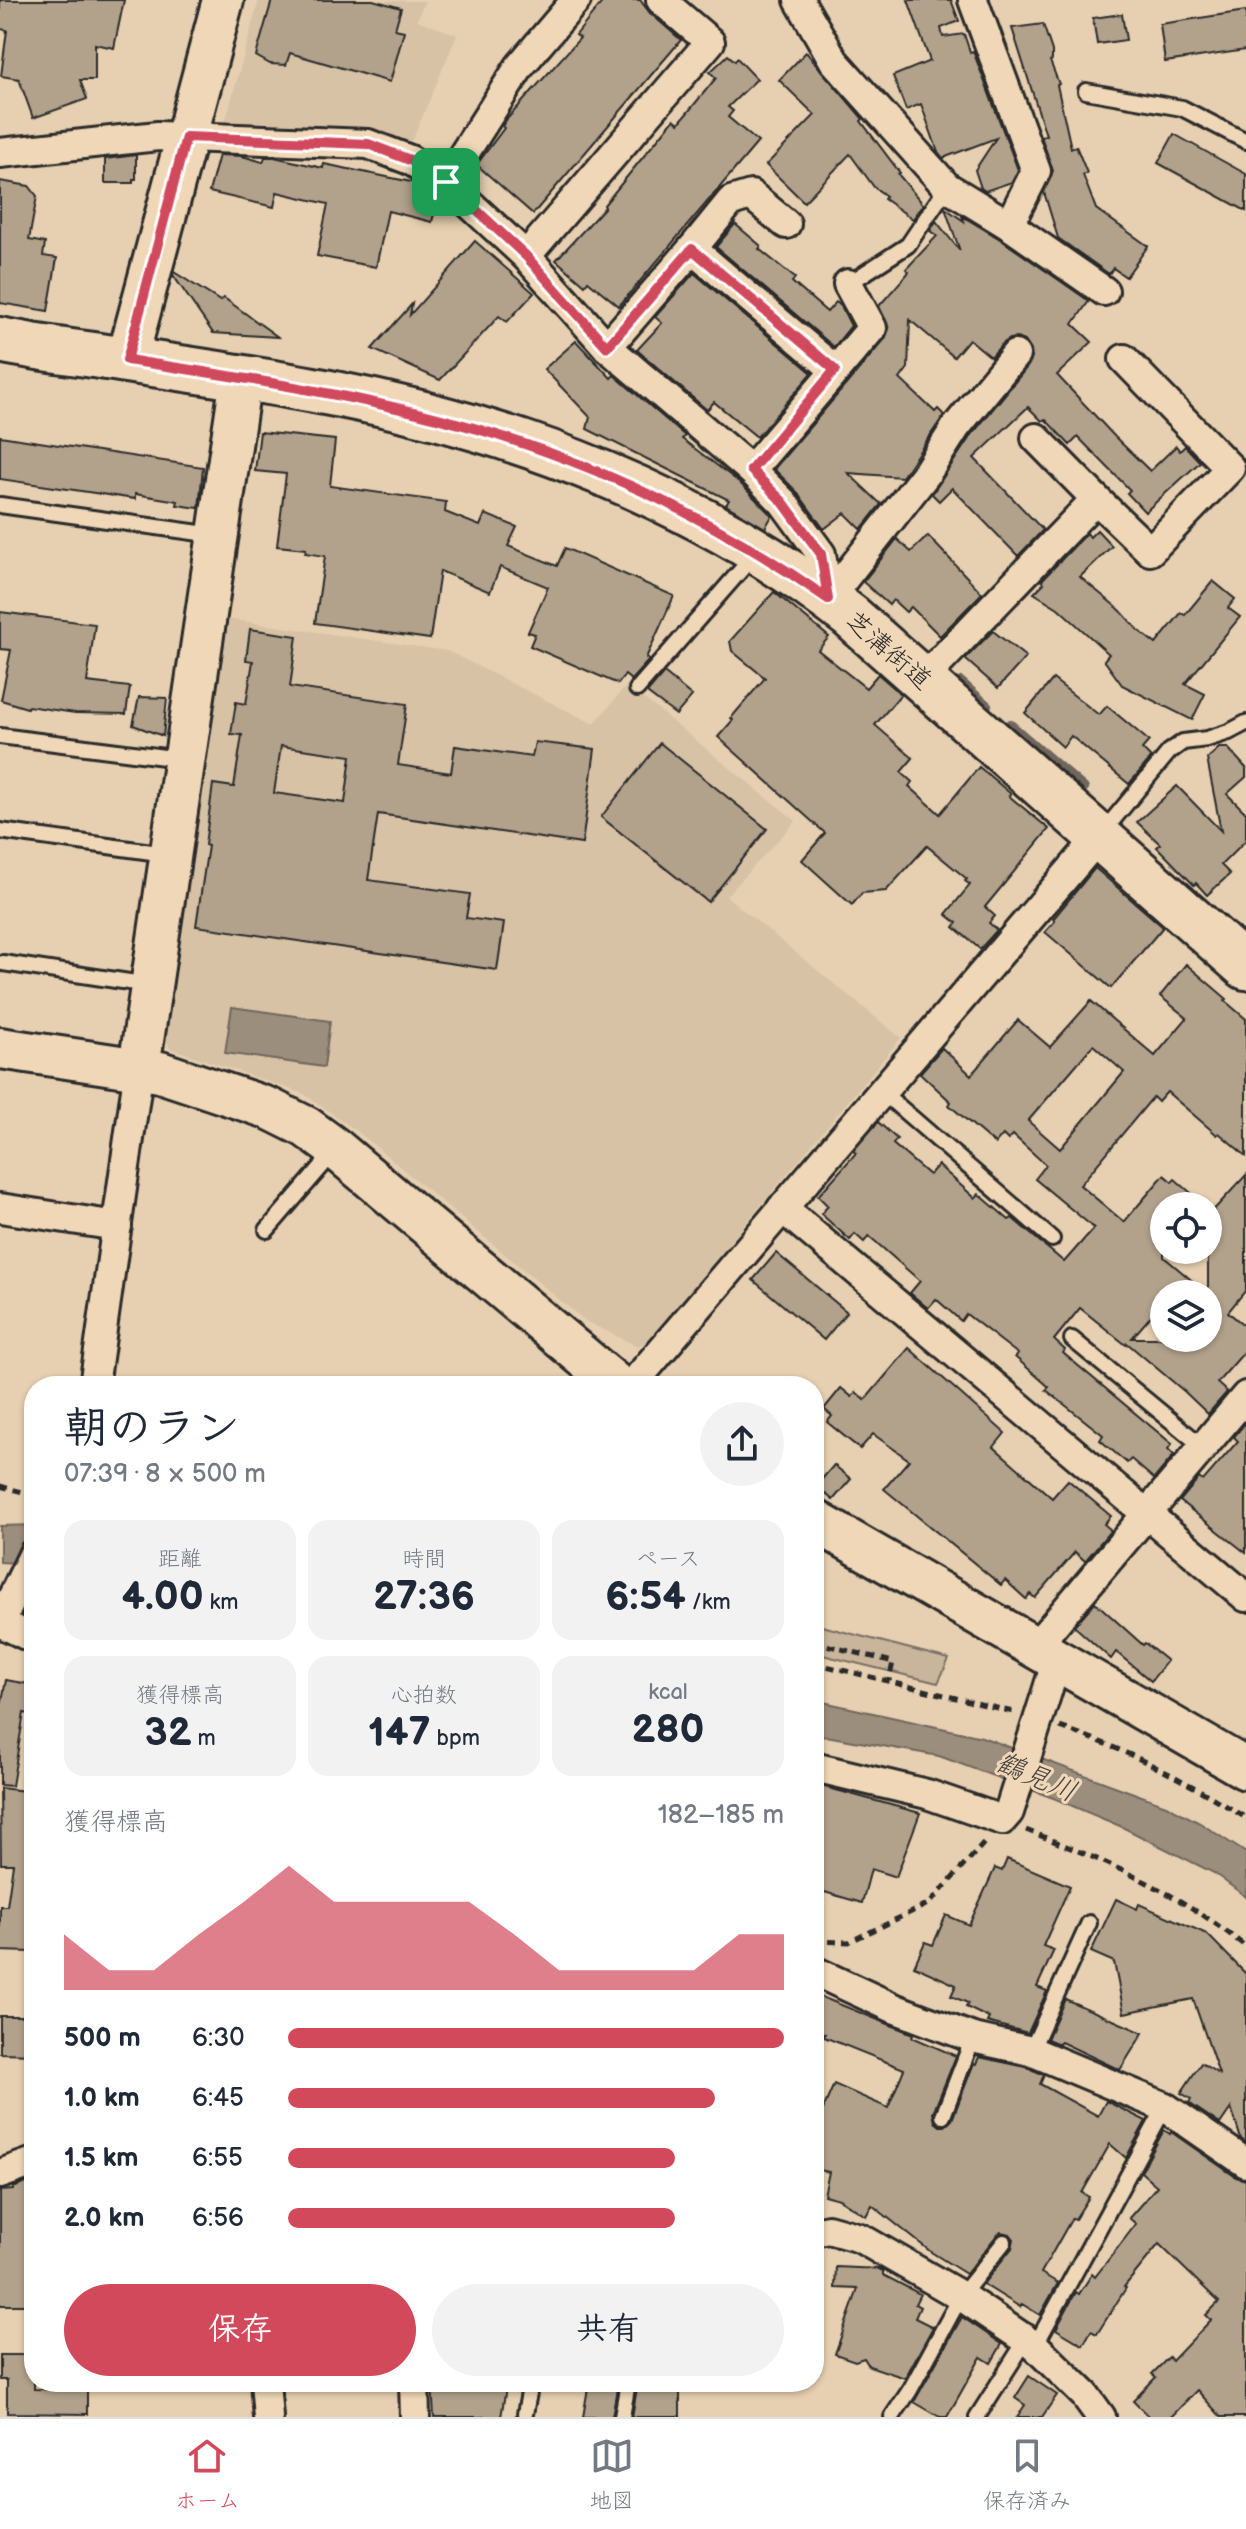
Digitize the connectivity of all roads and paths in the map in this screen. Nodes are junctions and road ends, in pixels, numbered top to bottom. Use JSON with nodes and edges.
{"nodes":[{"id":1,"x":223,"y":0,"type":"edge"},
{"id":2,"x":576,"y":0,"type":"edge"},
{"id":3,"x":661,"y":0,"type":"edge"},
{"id":4,"x":799,"y":0,"type":"edge"},
{"id":5,"x":973,"y":0,"type":"edge"},
{"id":6,"x":1086,"y":91,"type":"dead end"},
{"id":7,"x":186,"y":137,"type":"junction"},
{"id":8,"x":1246,"y":141,"type":"edge"},
{"id":9,"x":0,"y":153,"type":"edge"},
{"id":10,"x":446,"y":182,"type":"junction"},
{"id":11,"x":947,"y":187,"type":"junction"},
{"id":12,"x":786,"y":224,"type":"dead end"},
{"id":13,"x":1009,"y":225,"type":"junction"},
{"id":14,"x":692,"y":249,"type":"junction"},
{"id":15,"x":526,"y":256,"type":"junction"},
{"id":16,"x":848,"y":284,"type":"joint"},
{"id":17,"x":1104,"y":291,"type":"dead end"},
{"id":18,"x":0,"y":340,"type":"edge"},
{"id":19,"x":607,"y":347,"type":"junction"},
{"id":20,"x":1015,"y":355,"type":"dead end"},
{"id":21,"x":1124,"y":359,"type":"dead end"},
{"id":22,"x":127,"y":360,"type":"junction"},
{"id":23,"x":835,"y":370,"type":"junction"},
{"id":24,"x":241,"y":378,"type":"junction"},
{"id":25,"x":1036,"y":438,"type":"dead end"},
{"id":26,"x":751,"y":470,"type":"junction"},
{"id":27,"x":1238,"y":476,"type":"edge"},
{"id":28,"x":1096,"y":499,"type":"junction"},
{"id":29,"x":0,"y":505,"type":"edge"},
{"id":30,"x":218,"y":536,"type":"junction"},
{"id":31,"x":756,"y":552,"type":"junction"},
{"id":32,"x":828,"y":599,"type":"junction"},
{"id":33,"x":923,"y":679,"type":"junction"},
{"id":34,"x":637,"y":689,"type":"dead end"},
{"id":35,"x":1246,"y":723,"type":"edge"},
{"id":36,"x":0,"y":736,"type":"edge"},
{"id":37,"x":185,"y":760,"type":"junction"},
{"id":38,"x":0,"y":831,"type":"edge"},
{"id":39,"x":1099,"y":837,"type":"junction"},
{"id":40,"x":171,"y":854,"type":"junction"},
{"id":41,"x":3,"y":963,"type":"dead end"},
{"id":42,"x":1246,"y":967,"type":"edge"},
{"id":43,"x":151,"y":985,"type":"junction"},
{"id":44,"x":0,"y":1048,"type":"edge"},
{"id":45,"x":139,"y":1068,"type":"junction"},
{"id":46,"x":881,"y":1091,"type":"junction"},
{"id":47,"x":336,"y":1149,"type":"junction"},
{"id":48,"x":0,"y":1208,"type":"edge"},
{"id":49,"x":782,"y":1208,"type":"junction"},
{"id":50,"x":117,"y":1226,"type":"junction"},
{"id":51,"x":267,"y":1230,"type":"dead end"},
{"id":52,"x":1052,"y":1239,"type":"dead end"},
{"id":53,"x":1072,"y":1339,"type":"dead end"},
{"id":54,"x":95,"y":1376,"type":"edge"},
{"id":55,"x":606,"y":1376,"type":"edge"},
{"id":56,"x":639,"y":1376,"type":"edge"},
{"id":57,"x":1246,"y":1396,"type":"edge"},
{"id":58,"x":1203,"y":1447,"type":"junction"},
{"id":59,"x":0,"y":1486,"type":"edge"},
{"id":60,"x":24,"y":1492,"type":"edge"},
{"id":61,"x":1148,"y":1513,"type":"junction"},
{"id":62,"x":824,"y":1526,"type":"edge"},
{"id":63,"x":24,"y":1572,"type":"edge"},
{"id":64,"x":1246,"y":1597,"type":"edge"},
{"id":65,"x":5,"y":1608,"type":"edge"},
{"id":66,"x":24,"y":1628,"type":"edge"},
{"id":67,"x":824,"y":1645,"type":"edge"},
{"id":68,"x":1046,"y":1654,"type":"junction"},
{"id":69,"x":824,"y":1665,"type":"edge"},
{"id":70,"x":889,"y":1681,"type":"junction"},
{"id":71,"x":1035,"y":1721,"type":"junction"},
{"id":72,"x":824,"y":1769,"type":"edge"},
{"id":73,"x":1246,"y":1769,"type":"edge"},
{"id":74,"x":1005,"y":1816,"type":"junction"},
{"id":75,"x":1246,"y":1818,"type":"edge"},
{"id":76,"x":1089,"y":1923,"type":"dead end"},
{"id":77,"x":824,"y":1940,"type":"edge"},
{"id":78,"x":1246,"y":1947,"type":"edge"},
{"id":79,"x":824,"y":1976,"type":"edge"},
{"id":80,"x":973,"y":2038,"type":"junction"},
{"id":81,"x":1031,"y":2051,"type":"junction"},
{"id":82,"x":1165,"y":2107,"type":"junction"},
{"id":83,"x":943,"y":2116,"type":"dead end"},
{"id":84,"x":1246,"y":2163,"type":"edge"},
{"id":85,"x":24,"y":2166,"type":"edge"},
{"id":86,"x":0,"y":2174,"type":"edge"},
{"id":87,"x":824,"y":2230,"type":"edge"},
{"id":88,"x":1004,"y":2242,"type":"dead end"},
{"id":89,"x":961,"y":2296,"type":"junction"},
{"id":90,"x":1030,"y":2343,"type":"junction"},
{"id":91,"x":266,"y":2392,"type":"edge"},
{"id":92,"x":414,"y":2392,"type":"edge"},
{"id":93,"x":529,"y":2392,"type":"edge"},
{"id":94,"x":626,"y":2392,"type":"edge"},
{"id":95,"x":525,"y":2414,"type":"dead end"},
{"id":96,"x":268,"y":2417,"type":"edge"},
{"id":97,"x":415,"y":2417,"type":"edge"},
{"id":98,"x":622,"y":2417,"type":"edge"},
{"id":99,"x":892,"y":2417,"type":"edge"},
{"id":100,"x":977,"y":2417,"type":"edge"},
{"id":101,"x":1101,"y":2417,"type":"edge"}],
"edges":[{"from":1,"to":7,"type":"street"},
{"from":2,"to":10,"type":"street"},
{"from":3,"to":15,"type":"street"},
{"from":4,"to":11,"type":"street"},
{"from":5,"to":13,"type":"street"},
{"from":6,"to":8,"type":"lane"},
{"from":7,"to":9,"type":"street"},
{"from":7,"to":10,"type":"street"},
{"from":7,"to":22,"type":"street"},
{"from":10,"to":15,"type":"street"},
{"from":11,"to":13,"type":"street"},
{"from":11,"to":16,"type":"lane"},
{"from":12,"to":14,"type":"street"},
{"from":13,"to":17,"type":"street"},
{"from":14,"to":19,"type":"street"},
{"from":14,"to":23,"type":"street"},
{"from":15,"to":19,"type":"street"},
{"from":16,"to":23,"type":"street"},
{"from":18,"to":22,"type":"main road","name":"芝溝街道"},
{"from":19,"to":26,"type":"street"},
{"from":20,"to":32,"type":"street"},
{"from":21,"to":27,"type":"street"},
{"from":22,"to":24,"type":"main road","name":"芝溝街道"},
{"from":23,"to":26,"type":"street"},
{"from":24,"to":30,"type":"street"},
{"from":24,"to":31,"type":"main road","name":"芝溝街道"},
{"from":25,"to":28,"type":"street"},
{"from":26,"to":32,"type":"street"},
{"from":27,"to":28,"type":"street"},
{"from":28,"to":33,"type":"street"},
{"from":29,"to":30,"type":"lane"},
{"from":30,"to":37,"type":"street"},
{"from":31,"to":32,"type":"main road","name":"芝溝街道"},
{"from":31,"to":34,"type":"lane"},
{"from":32,"to":33,"type":"main road","name":"芝溝街道"},
{"from":33,"to":39,"type":"main road","name":"芝溝街道"},
{"from":35,"to":39,"type":"lane"},
{"from":36,"to":37,"type":"lane"},
{"from":37,"to":40,"type":"street"},
{"from":38,"to":40,"type":"lane"},
{"from":39,"to":42,"type":"main road","name":"芝溝街道"},
{"from":39,"to":46,"type":"street"},
{"from":40,"to":43,"type":"street"},
{"from":41,"to":43,"type":"lane"},
{"from":43,"to":45,"type":"street"},
{"from":44,"to":45,"type":"street"},
{"from":45,"to":47,"type":"street"},
{"from":45,"to":50,"type":"street"},
{"from":46,"to":49,"type":"street"},
{"from":46,"to":52,"type":"lane"},
{"from":47,"to":51,"type":"lane"},
{"from":47,"to":55,"type":"street"},
{"from":48,"to":50,"type":"street"},
{"from":49,"to":56,"type":"street"},
{"from":49,"to":61,"type":"street"},
{"from":50,"to":54,"type":"street"},
{"from":53,"to":58,"type":"lane"},
{"from":57,"to":58,"type":"street"},
{"from":58,"to":61,"type":"street"},
{"from":59,"to":60,"type":"path"},
{"from":61,"to":64,"type":"street"},
{"from":61,"to":68,"type":"street"},
{"from":62,"to":68,"type":"street"},
{"from":63,"to":65,"type":"street"},
{"from":65,"to":66,"type":"street"},
{"from":67,"to":70,"type":"path"},
{"from":68,"to":71,"type":"street"},
{"from":68,"to":73,"type":"street"},
{"from":69,"to":70,"type":"path"},
{"from":70,"to":71,"type":"path"},
{"from":71,"to":74,"type":"street"},
{"from":71,"to":75,"type":"path"},
{"from":72,"to":74,"type":"street"},
{"from":74,"to":77,"type":"path"},
{"from":74,"to":78,"type":"path"},
{"from":76,"to":81,"type":"lane"},
{"from":79,"to":80,"type":"street"},
{"from":80,"to":81,"type":"street"},
{"from":80,"to":83,"type":"lane"},
{"from":81,"to":82,"type":"street"},
{"from":82,"to":84,"type":"street"},
{"from":82,"to":90,"type":"lane"},
{"from":85,"to":86,"type":"street"},
{"from":87,"to":89,"type":"street"},
{"from":88,"to":89,"type":"lane"},
{"from":89,"to":90,"type":"street"},
{"from":89,"to":99,"type":"lane"},
{"from":90,"to":100,"type":"lane"},
{"from":90,"to":101,"type":"street"},
{"from":91,"to":96,"type":"street"},
{"from":92,"to":97,"type":"street"},
{"from":93,"to":95,"type":"lane"},
{"from":94,"to":98,"type":"lane"}]}
